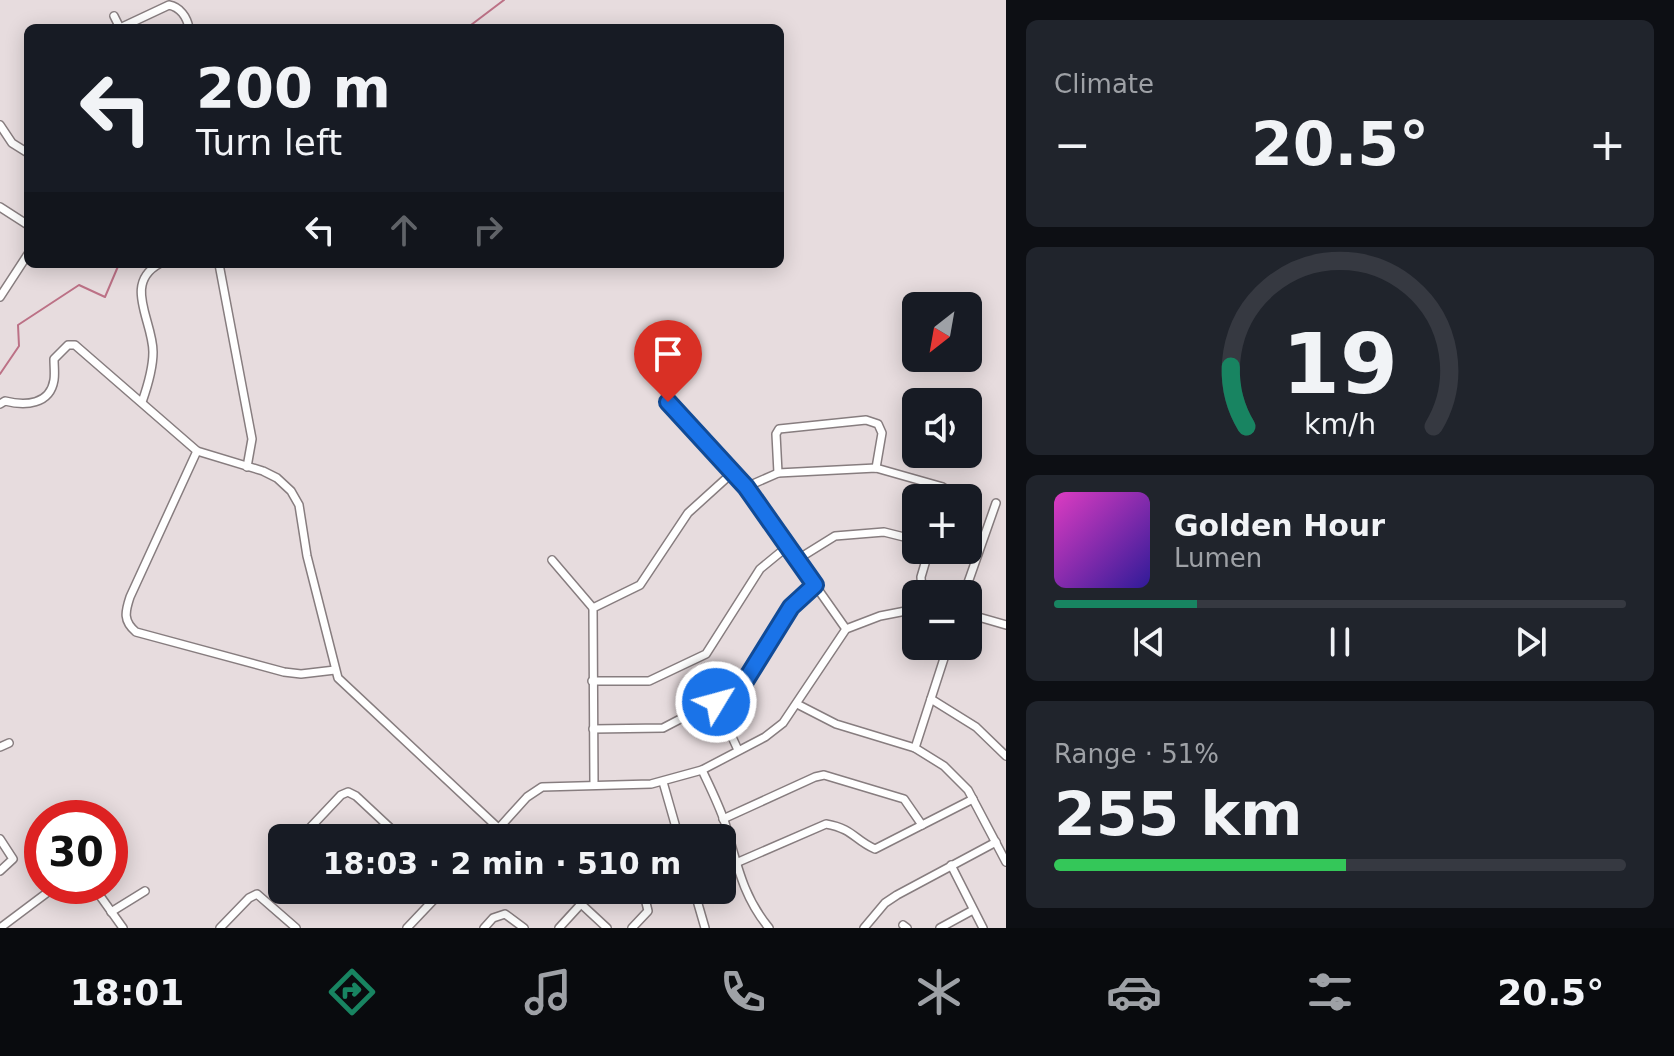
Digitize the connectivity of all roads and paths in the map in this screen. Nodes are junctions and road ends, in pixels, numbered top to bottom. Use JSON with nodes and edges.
{"nodes":[{"id":1,"x":114,"y":16,"type":"dead end"},
{"id":2,"x":118,"y":24,"type":"edge"},
{"id":3,"x":129,"y":24,"type":"edge"},
{"id":4,"x":188,"y":24,"type":"edge"},
{"id":5,"x":0,"y":125,"type":"edge"},
{"id":6,"x":24,"y":150,"type":"edge"},
{"id":7,"x":0,"y":207,"type":"edge"},
{"id":8,"x":24,"y":222,"type":"edge"},
{"id":9,"x":24,"y":260,"type":"edge"},
{"id":10,"x":153,"y":268,"type":"edge"},
{"id":11,"x":220,"y":268,"type":"edge"},
{"id":12,"x":0,"y":297,"type":"edge"},
{"id":13,"x":142,"y":402,"type":"junction"},
{"id":14,"x":668,"y":402,"type":"dead end"},
{"id":15,"x":0,"y":404,"type":"edge"},
{"id":16,"x":197,"y":451,"type":"junction"},
{"id":17,"x":247,"y":467,"type":"junction"},
{"id":18,"x":876,"y":468,"type":"junction"},
{"id":19,"x":778,"y":473,"type":"junction"},
{"id":20,"x":731,"y":474,"type":"junction"},
{"id":21,"x":932,"y":484,"type":"edge"},
{"id":22,"x":746,"y":487,"type":"junction"},
{"id":23,"x":996,"y":503,"type":"dead end"},
{"id":24,"x":902,"y":536,"type":"edge"},
{"id":25,"x":788,"y":546,"type":"junction"},
{"id":26,"x":798,"y":559,"type":"junction"},
{"id":27,"x":552,"y":560,"type":"dead end"},
{"id":28,"x":969,"y":580,"type":"edge"},
{"id":29,"x":815,"y":585,"type":"junction"},
{"id":30,"x":593,"y":608,"type":"junction"},
{"id":31,"x":902,"y":612,"type":"edge"},
{"id":32,"x":982,"y":618,"type":"edge"},
{"id":33,"x":1006,"y":625,"type":"edge"},
{"id":34,"x":846,"y":629,"type":"junction"},
{"id":35,"x":944,"y":660,"type":"edge"},
{"id":36,"x":335,"y":670,"type":"junction"},
{"id":37,"x":592,"y":681,"type":"junction"},
{"id":38,"x":931,"y":699,"type":"junction"},
{"id":39,"x":716,"y":702,"type":"junction"},
{"id":40,"x":797,"y":704,"type":"junction"},
{"id":41,"x":593,"y":729,"type":"junction"},
{"id":42,"x":9,"y":743,"type":"dead end"},
{"id":43,"x":0,"y":747,"type":"edge"},
{"id":44,"x":915,"y":748,"type":"junction"},
{"id":45,"x":738,"y":750,"type":"junction"},
{"id":46,"x":1006,"y":756,"type":"edge"},
{"id":47,"x":702,"y":770,"type":"junction"},
{"id":48,"x":663,"y":782,"type":"junction"},
{"id":49,"x":594,"y":784,"type":"junction"},
{"id":50,"x":973,"y":799,"type":"junction"},
{"id":51,"x":723,"y":819,"type":"junction"},
{"id":52,"x":314,"y":824,"type":"edge"},
{"id":53,"x":385,"y":824,"type":"edge"},
{"id":54,"x":494,"y":824,"type":"edge"},
{"id":55,"x":502,"y":824,"type":"edge"},
{"id":56,"x":675,"y":824,"type":"edge"},
{"id":57,"x":724,"y":824,"type":"edge"},
{"id":58,"x":922,"y":825,"type":"junction"},
{"id":59,"x":0,"y":839,"type":"edge"},
{"id":60,"x":996,"y":842,"type":"junction"},
{"id":61,"x":1006,"y":862,"type":"edge"},
{"id":62,"x":736,"y":863,"type":"joint"},
{"id":63,"x":951,"y":865,"type":"junction"},
{"id":64,"x":0,"y":871,"type":"edge"},
{"id":65,"x":145,"y":891,"type":"dead end"},
{"id":66,"x":32,"y":904,"type":"edge"},
{"id":67,"x":105,"y":904,"type":"edge"},
{"id":68,"x":430,"y":904,"type":"edge"},
{"id":69,"x":581,"y":904,"type":"joint"},
{"id":70,"x":646,"y":904,"type":"edge"},
{"id":71,"x":698,"y":904,"type":"edge"},
{"id":72,"x":973,"y":910,"type":"junction"},
{"id":73,"x":111,"y":912,"type":"junction"},
{"id":74,"x":0,"y":928,"type":"edge"},
{"id":75,"x":123,"y":928,"type":"edge"},
{"id":76,"x":220,"y":928,"type":"edge"},
{"id":77,"x":296,"y":928,"type":"edge"},
{"id":78,"x":407,"y":928,"type":"edge"},
{"id":79,"x":484,"y":928,"type":"edge"},
{"id":80,"x":524,"y":928,"type":"edge"},
{"id":81,"x":559,"y":928,"type":"edge"},
{"id":82,"x":607,"y":928,"type":"edge"},
{"id":83,"x":632,"y":928,"type":"edge"},
{"id":84,"x":705,"y":928,"type":"edge"},
{"id":85,"x":769,"y":928,"type":"edge"},
{"id":86,"x":864,"y":928,"type":"edge"},
{"id":87,"x":940,"y":928,"type":"edge"},
{"id":88,"x":983,"y":928,"type":"edge"}],
"edges":[{"from":1,"to":2,"type":"street"},
{"from":3,"to":4,"type":"street"},
{"from":5,"to":6,"type":"street"},
{"from":7,"to":8,"type":"street"},
{"from":9,"to":12,"type":"street"},
{"from":10,"to":13,"type":"street"},
{"from":11,"to":17,"type":"street"},
{"from":13,"to":15,"type":"street"},
{"from":13,"to":16,"type":"street"},
{"from":14,"to":20,"type":"street"},
{"from":16,"to":17,"type":"street"},
{"from":16,"to":36,"type":"street"},
{"from":17,"to":36,"type":"street"},
{"from":18,"to":19,"type":"street"},
{"from":18,"to":19,"type":"street"},
{"from":18,"to":21,"type":"street"},
{"from":19,"to":22,"type":"street"},
{"from":20,"to":22,"type":"street"},
{"from":20,"to":30,"type":"street"},
{"from":22,"to":25,"type":"street"},
{"from":23,"to":28,"type":"street"},
{"from":24,"to":26,"type":"street"},
{"from":25,"to":26,"type":"street"},
{"from":25,"to":37,"type":"street"},
{"from":26,"to":29,"type":"street"},
{"from":27,"to":30,"type":"street"},
{"from":29,"to":34,"type":"street"},
{"from":29,"to":39,"type":"street"},
{"from":30,"to":37,"type":"street"},
{"from":31,"to":34,"type":"street"},
{"from":32,"to":33,"type":"street"},
{"from":34,"to":40,"type":"street"},
{"from":35,"to":38,"type":"street"},
{"from":36,"to":54,"type":"street"},
{"from":37,"to":41,"type":"street"},
{"from":38,"to":44,"type":"street"},
{"from":38,"to":46,"type":"street"},
{"from":39,"to":41,"type":"street"},
{"from":39,"to":45,"type":"street"},
{"from":40,"to":44,"type":"street"},
{"from":40,"to":45,"type":"street"},
{"from":41,"to":49,"type":"street"},
{"from":42,"to":43,"type":"street"},
{"from":44,"to":50,"type":"street"},
{"from":45,"to":47,"type":"street"},
{"from":47,"to":48,"type":"street"},
{"from":47,"to":51,"type":"street"},
{"from":48,"to":49,"type":"street"},
{"from":48,"to":56,"type":"street"},
{"from":49,"to":55,"type":"street"},
{"from":50,"to":58,"type":"street"},
{"from":50,"to":60,"type":"street"},
{"from":51,"to":57,"type":"street"},
{"from":51,"to":58,"type":"street"},
{"from":52,"to":53,"type":"street"},
{"from":58,"to":62,"type":"street"},
{"from":59,"to":64,"type":"street"},
{"from":60,"to":61,"type":"street"},
{"from":60,"to":63,"type":"street"},
{"from":62,"to":85,"type":"street"},
{"from":63,"to":72,"type":"street"},
{"from":63,"to":86,"type":"street"},
{"from":65,"to":73,"type":"street"},
{"from":66,"to":74,"type":"street"},
{"from":67,"to":73,"type":"street"},
{"from":68,"to":78,"type":"street"},
{"from":69,"to":81,"type":"street"},
{"from":69,"to":82,"type":"street"},
{"from":70,"to":83,"type":"street"},
{"from":71,"to":84,"type":"street"},
{"from":72,"to":87,"type":"street"},
{"from":72,"to":88,"type":"street"},
{"from":73,"to":75,"type":"street"},
{"from":76,"to":77,"type":"street"},
{"from":79,"to":80,"type":"street"}]}
